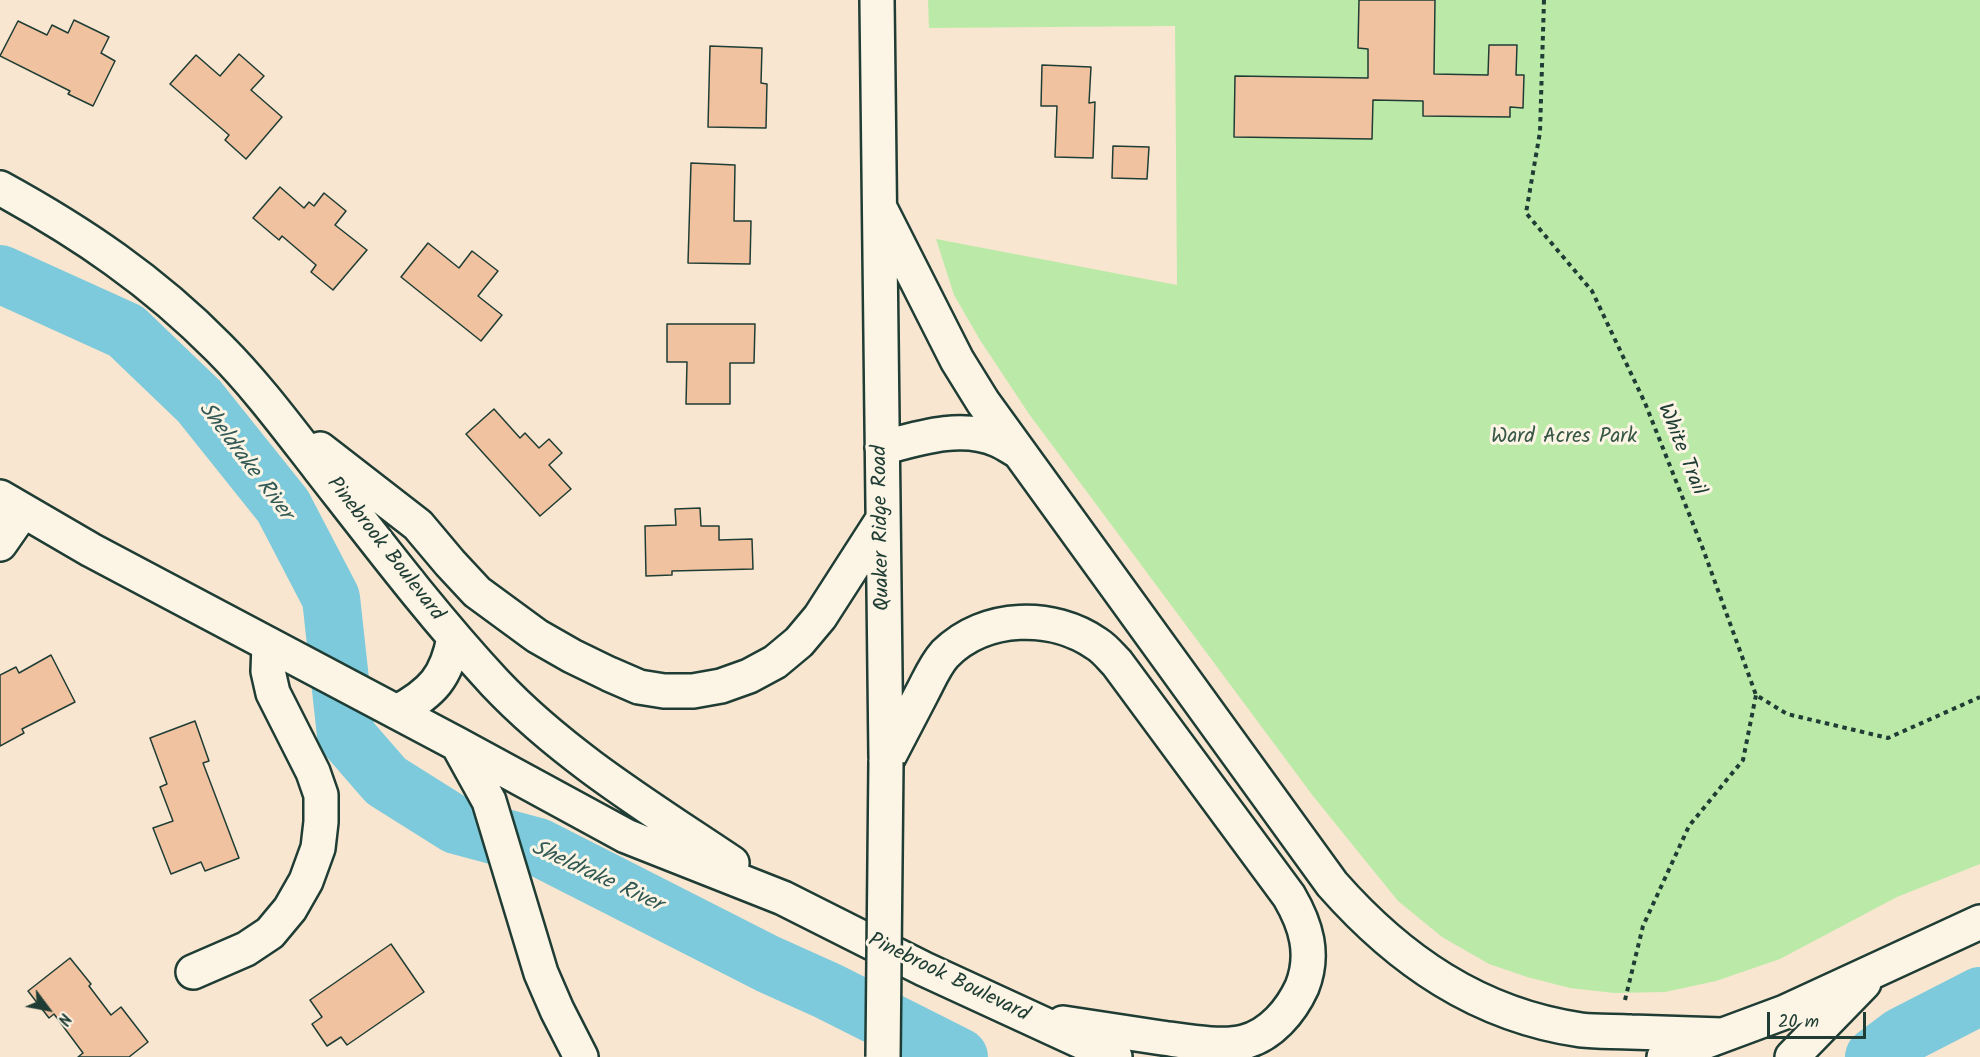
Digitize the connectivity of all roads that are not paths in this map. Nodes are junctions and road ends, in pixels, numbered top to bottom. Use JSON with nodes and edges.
{"nodes":[{"id":1,"x":878,"y":0,"type":"edge"},
{"id":2,"x":0,"y":188,"type":"edge"},
{"id":3,"x":880,"y":208,"type":"junction"},
{"id":4,"x":280,"y":418,"type":"junction"},
{"id":5,"x":882,"y":448,"type":"junction"},
{"id":6,"x":1019,"y":452,"type":"junction"},
{"id":7,"x":12,"y":504,"type":"edge"},
{"id":8,"x":883,"y":519,"type":"junction"},
{"id":9,"x":0,"y":544,"type":"edge"},
{"id":10,"x":454,"y":638,"type":"junction"},
{"id":11,"x":270,"y":645,"type":"junction"},
{"id":12,"x":397,"y":712,"type":"junction"},
{"id":13,"x":457,"y":744,"type":"junction"},
{"id":14,"x":886,"y":762,"type":"junction"},
{"id":15,"x":783,"y":898,"type":"junction"},
{"id":16,"x":1980,"y":922,"type":"edge"},
{"id":17,"x":1877,"y":970,"type":"junction"},
{"id":18,"x":193,"y":972,"type":"dead end"},
{"id":19,"x":1025,"y":1017,"type":"junction"},
{"id":20,"x":1722,"y":1035,"type":"junction"},
{"id":21,"x":581,"y":1057,"type":"edge"},
{"id":22,"x":883,"y":1057,"type":"edge"},
{"id":23,"x":1074,"y":1057,"type":"edge"},
{"id":24,"x":1115,"y":1057,"type":"edge"},
{"id":25,"x":1664,"y":1057,"type":"edge"},
{"id":26,"x":1792,"y":1057,"type":"edge"}],
"edges":[{"from":1,"to":3,"type":"street","name":"Quaker Ridge Road"},
{"from":2,"to":4,"type":"street","name":"Pinebrook Boulevard"},
{"from":3,"to":5,"type":"street","name":"Quaker Ridge Road"},
{"from":3,"to":6,"type":"street"},
{"from":4,"to":8,"type":"street"},
{"from":4,"to":10,"type":"street","name":"Pinebrook Boulevard"},
{"from":5,"to":6,"type":"street"},
{"from":5,"to":8,"type":"street","name":"Quaker Ridge Road"},
{"from":6,"to":20,"type":"street"},
{"from":7,"to":9,"type":"street"},
{"from":7,"to":11,"type":"street","name":"Pinebrook Boulevard"},
{"from":8,"to":14,"type":"street","name":"Quaker Ridge Road"},
{"from":10,"to":12,"type":"street"},
{"from":10,"to":15,"type":"street","name":"Pinebrook Boulevard"},
{"from":11,"to":12,"type":"street","name":"Pinebrook Boulevard"},
{"from":11,"to":18,"type":"street"},
{"from":12,"to":13,"type":"street","name":"Pinebrook Boulevard"},
{"from":13,"to":15,"type":"street","name":"Pinebrook Boulevard"},
{"from":13,"to":21,"type":"street"},
{"from":14,"to":19,"type":"street"},
{"from":14,"to":22,"type":"street","name":"Quaker Ridge Road","bridge":true},
{"from":15,"to":19,"type":"street","name":"Pinebrook Boulevard"},
{"from":16,"to":17,"type":"street"},
{"from":17,"to":20,"type":"street"},
{"from":17,"to":26,"type":"street"},
{"from":19,"to":23,"type":"street"},
{"from":19,"to":24,"type":"street","name":"Pinebrook Boulevard"},
{"from":20,"to":25,"type":"street"}]}
